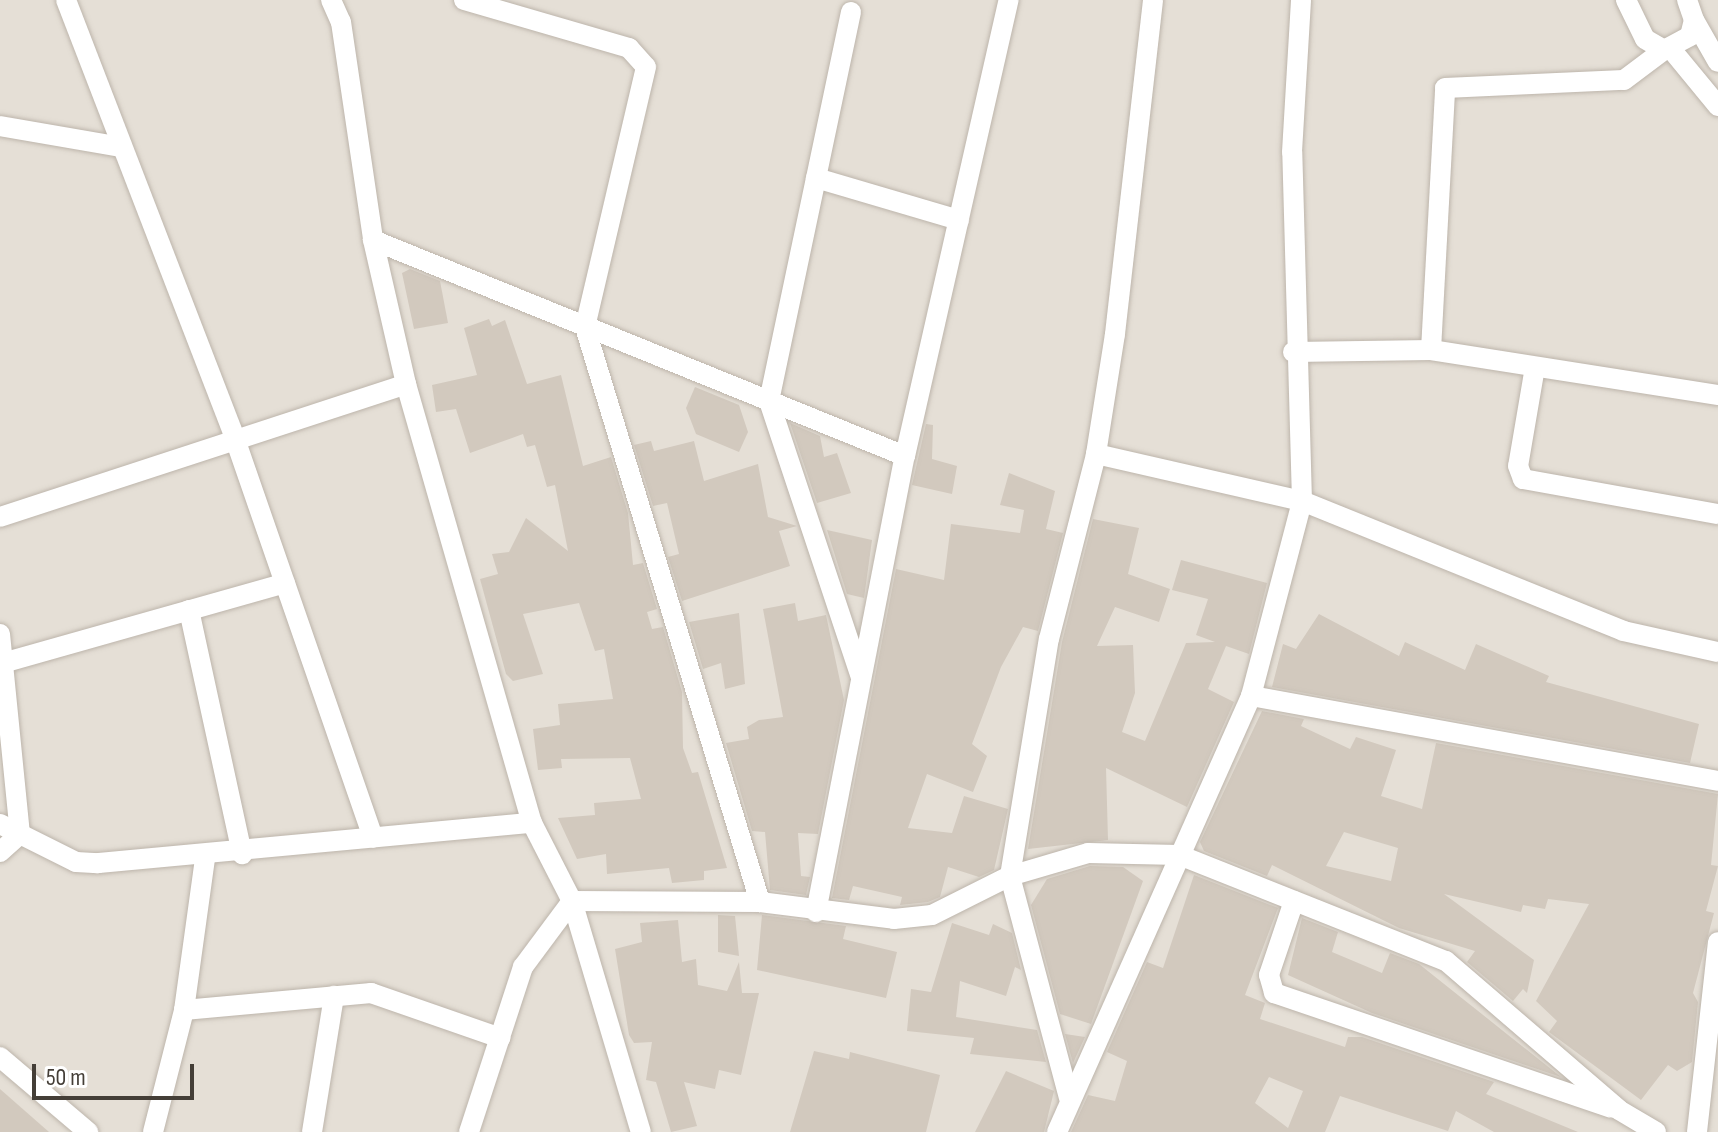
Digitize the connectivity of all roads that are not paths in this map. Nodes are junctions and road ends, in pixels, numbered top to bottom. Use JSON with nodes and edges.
{"nodes":[{"id":1,"x":66,"y":0,"type":"edge"},
{"id":2,"x":331,"y":0,"type":"edge"},
{"id":3,"x":464,"y":0,"type":"edge"},
{"id":4,"x":1009,"y":0,"type":"edge"},
{"id":5,"x":1153,"y":0,"type":"edge"},
{"id":6,"x":1301,"y":0,"type":"edge"},
{"id":7,"x":1626,"y":0,"type":"edge"},
{"id":8,"x":1690,"y":10,"type":"edge"},
{"id":9,"x":851,"y":12,"type":"dead end"},
{"id":10,"x":1668,"y":50,"type":"junction"},
{"id":11,"x":1718,"y":62,"type":"edge"},
{"id":12,"x":1718,"y":106,"type":"edge"},
{"id":13,"x":0,"y":126,"type":"edge"},
{"id":14,"x":122,"y":147,"type":"junction"},
{"id":15,"x":816,"y":178,"type":"junction"},
{"id":16,"x":959,"y":220,"type":"junction"},
{"id":17,"x":373,"y":240,"type":"junction"},
{"id":18,"x":585,"y":327,"type":"junction"},
{"id":19,"x":1431,"y":350,"type":"junction"},
{"id":20,"x":1293,"y":352,"type":"junction"},
{"id":21,"x":1535,"y":367,"type":"junction"},
{"id":22,"x":406,"y":384,"type":"junction"},
{"id":23,"x":1718,"y":395,"type":"edge"},
{"id":24,"x":769,"y":401,"type":"junction"},
{"id":25,"x":234,"y":436,"type":"junction"},
{"id":26,"x":1096,"y":454,"type":"junction"},
{"id":27,"x":905,"y":456,"type":"junction"},
{"id":28,"x":1302,"y":501,"type":"junction"},
{"id":29,"x":1718,"y":514,"type":"edge"},
{"id":30,"x":0,"y":517,"type":"edge"},
{"id":31,"x":285,"y":583,"type":"junction"},
{"id":32,"x":189,"y":610,"type":"junction"},
{"id":33,"x":0,"y":634,"type":"edge"},
{"id":34,"x":1718,"y":652,"type":"edge"},
{"id":35,"x":3,"y":663,"type":"junction"},
{"id":36,"x":862,"y":678,"type":"junction"},
{"id":37,"x":1251,"y":696,"type":"junction"},
{"id":38,"x":1718,"y":781,"type":"edge"},
{"id":39,"x":532,"y":823,"type":"junction"},
{"id":40,"x":0,"y":824,"type":"edge"},
{"id":41,"x":20,"y":834,"type":"junction"},
{"id":42,"x":373,"y":838,"type":"junction"},
{"id":43,"x":0,"y":852,"type":"edge"},
{"id":44,"x":242,"y":854,"type":"junction"},
{"id":45,"x":1179,"y":855,"type":"junction"},
{"id":46,"x":205,"y":858,"type":"junction"},
{"id":47,"x":1010,"y":876,"type":"junction"},
{"id":48,"x":572,"y":901,"type":"junction"},
{"id":49,"x":1294,"y":901,"type":"junction"},
{"id":50,"x":760,"y":902,"type":"junction"},
{"id":51,"x":816,"y":912,"type":"junction"},
{"id":52,"x":1718,"y":942,"type":"edge"},
{"id":53,"x":334,"y":996,"type":"junction"},
{"id":54,"x":184,"y":1010,"type":"junction"},
{"id":55,"x":500,"y":1038,"type":"junction"},
{"id":56,"x":0,"y":1057,"type":"edge"},
{"id":57,"x":1069,"y":1098,"type":"junction"},
{"id":58,"x":1619,"y":1110,"type":"junction"},
{"id":59,"x":88,"y":1132,"type":"edge"},
{"id":60,"x":153,"y":1132,"type":"edge"},
{"id":61,"x":312,"y":1132,"type":"edge"},
{"id":62,"x":469,"y":1132,"type":"edge"},
{"id":63,"x":640,"y":1132,"type":"edge"},
{"id":64,"x":1057,"y":1132,"type":"edge"},
{"id":65,"x":1656,"y":1132,"type":"edge"},
{"id":66,"x":1697,"y":1132,"type":"edge"}],
"edges":[{"from":1,"to":14,"type":"street"},
{"from":2,"to":17,"type":"street"},
{"from":3,"to":18,"type":"street"},
{"from":4,"to":16,"type":"street"},
{"from":5,"to":26,"type":"street"},
{"from":6,"to":20,"type":"street"},
{"from":7,"to":10,"type":"street"},
{"from":8,"to":10,"type":"street"},
{"from":8,"to":11,"type":"street"},
{"from":9,"to":15,"type":"street"},
{"from":10,"to":12,"type":"street"},
{"from":10,"to":19,"type":"street"},
{"from":13,"to":14,"type":"street"},
{"from":14,"to":25,"type":"street"},
{"from":15,"to":16,"type":"street"},
{"from":15,"to":24,"type":"street"},
{"from":16,"to":27,"type":"street"},
{"from":17,"to":18,"type":"street"},
{"from":17,"to":22,"type":"street"},
{"from":18,"to":24,"type":"street"},
{"from":18,"to":50,"type":"street"},
{"from":19,"to":20,"type":"street"},
{"from":19,"to":21,"type":"street"},
{"from":20,"to":28,"type":"street"},
{"from":21,"to":23,"type":"street"},
{"from":21,"to":29,"type":"street"},
{"from":22,"to":25,"type":"street"},
{"from":22,"to":39,"type":"street"},
{"from":24,"to":27,"type":"street"},
{"from":24,"to":36,"type":"street"},
{"from":25,"to":30,"type":"street"},
{"from":25,"to":31,"type":"street"},
{"from":26,"to":28,"type":"street"},
{"from":26,"to":47,"type":"street"},
{"from":27,"to":36,"type":"street"},
{"from":28,"to":34,"type":"street"},
{"from":28,"to":37,"type":"street"},
{"from":31,"to":32,"type":"street"},
{"from":31,"to":42,"type":"street"},
{"from":32,"to":35,"type":"street"},
{"from":32,"to":44,"type":"street"},
{"from":33,"to":35,"type":"street"},
{"from":35,"to":41,"type":"street"},
{"from":36,"to":51,"type":"street"},
{"from":37,"to":38,"type":"street"},
{"from":37,"to":45,"type":"street"},
{"from":39,"to":42,"type":"street"},
{"from":39,"to":48,"type":"street"},
{"from":40,"to":41,"type":"street"},
{"from":41,"to":43,"type":"street"},
{"from":41,"to":46,"type":"street"},
{"from":42,"to":44,"type":"street"},
{"from":44,"to":46,"type":"street"},
{"from":45,"to":47,"type":"street"},
{"from":45,"to":49,"type":"street"},
{"from":45,"to":57,"type":"street"},
{"from":46,"to":54,"type":"street"},
{"from":47,"to":51,"type":"street"},
{"from":47,"to":57,"type":"street"},
{"from":48,"to":50,"type":"street"},
{"from":48,"to":55,"type":"street"},
{"from":48,"to":63,"type":"street"},
{"from":49,"to":58,"type":"street"},
{"from":49,"to":58,"type":"street"},
{"from":50,"to":51,"type":"street"},
{"from":52,"to":66,"type":"street"},
{"from":53,"to":54,"type":"street"},
{"from":53,"to":55,"type":"street"},
{"from":53,"to":61,"type":"street"},
{"from":54,"to":60,"type":"street"},
{"from":55,"to":62,"type":"street"},
{"from":56,"to":59,"type":"street"},
{"from":57,"to":64,"type":"street"},
{"from":58,"to":65,"type":"street"}]}
